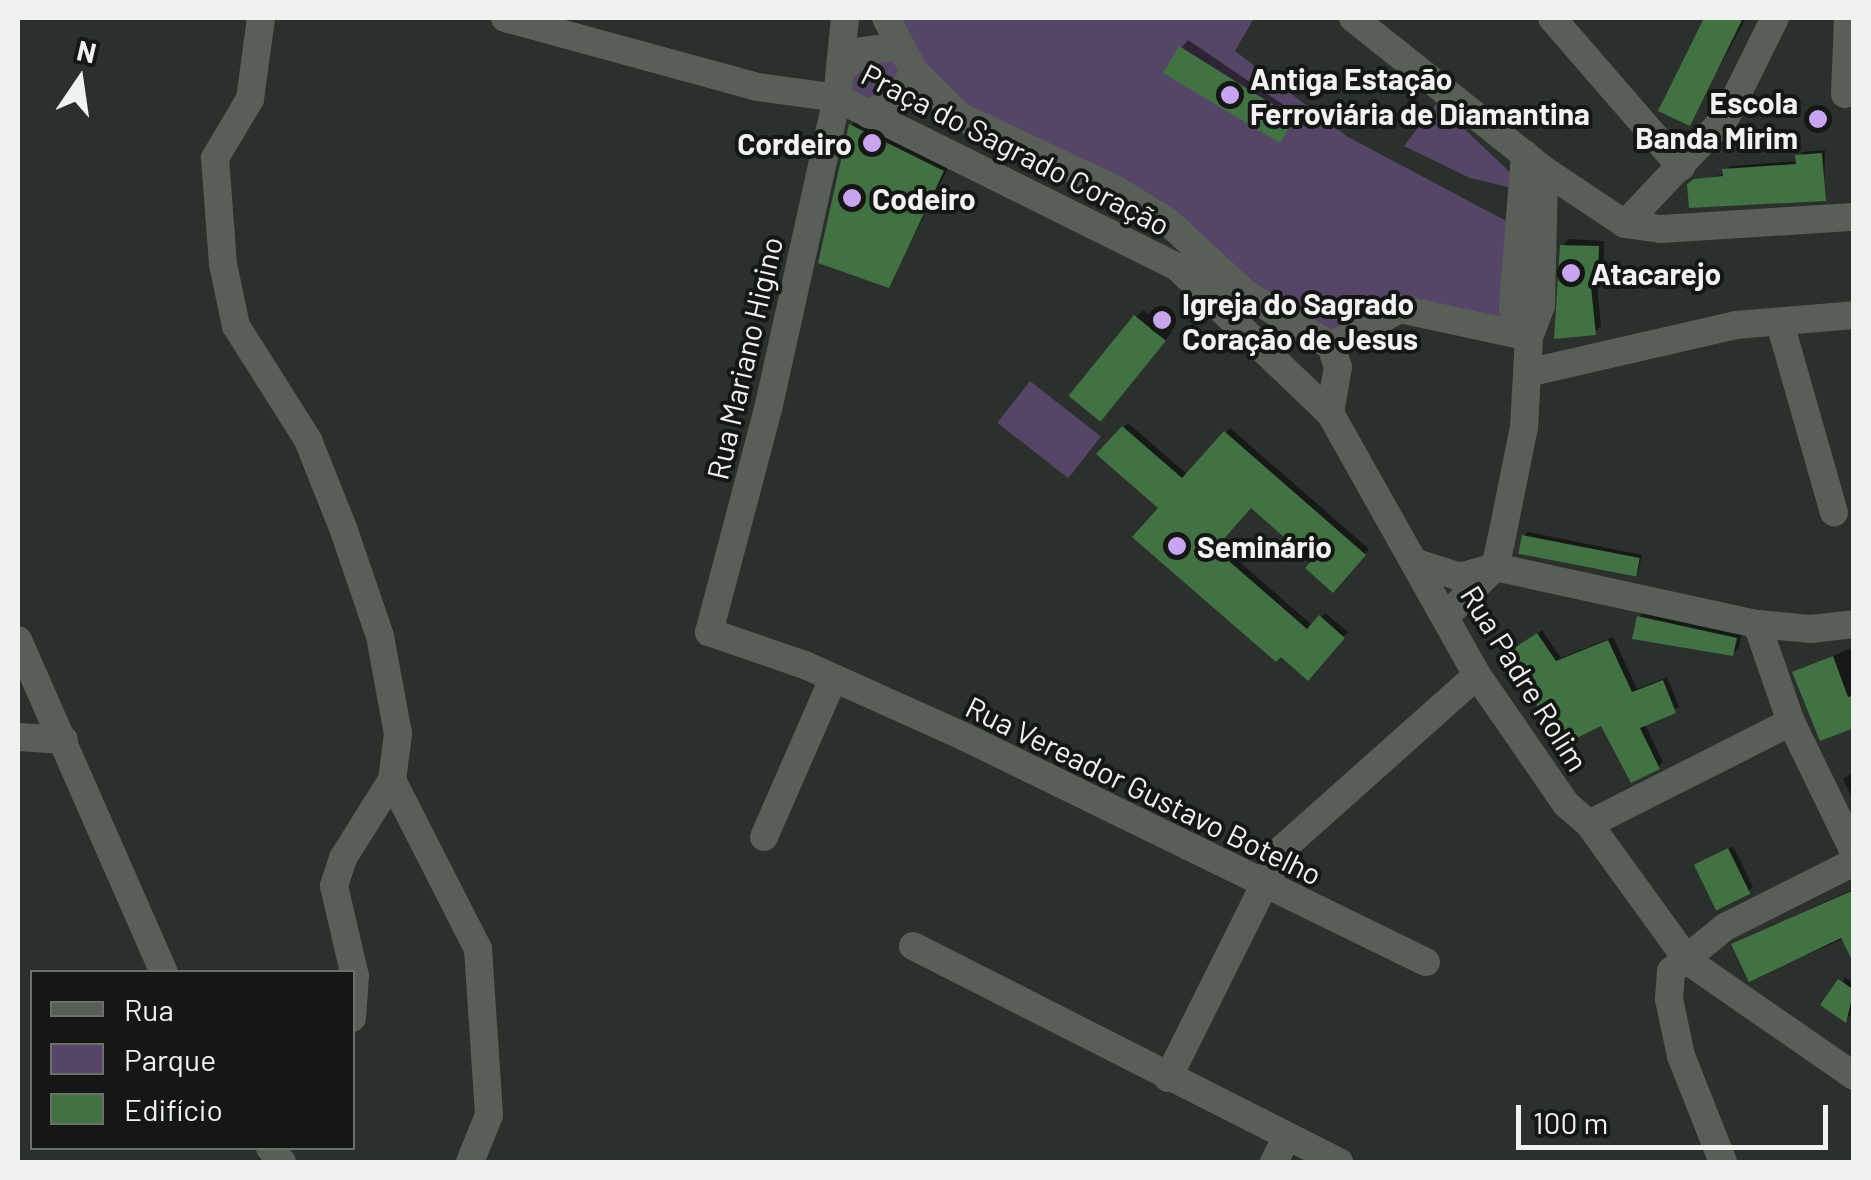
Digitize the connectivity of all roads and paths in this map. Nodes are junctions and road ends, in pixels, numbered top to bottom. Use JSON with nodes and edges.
{"nodes":[{"id":1,"x":261,"y":18,"type":"edge"},
{"id":2,"x":505,"y":18,"type":"edge"},
{"id":3,"x":845,"y":18,"type":"edge"},
{"id":4,"x":886,"y":18,"type":"edge"},
{"id":5,"x":1353,"y":18,"type":"edge"},
{"id":6,"x":1552,"y":18,"type":"edge"},
{"id":7,"x":1775,"y":18,"type":"edge"},
{"id":8,"x":1848,"y":18,"type":"edge"},
{"id":9,"x":898,"y":47,"type":"junction"},
{"id":10,"x":914,"y":71,"type":"junction"},
{"id":11,"x":838,"y":85,"type":"junction"},
{"id":12,"x":1845,"y":94,"type":"dead end"},
{"id":13,"x":868,"y":114,"type":"junction"},
{"id":14,"x":1534,"y":162,"type":"junction"},
{"id":15,"x":1681,"y":167,"type":"junction"},
{"id":16,"x":1854,"y":216,"type":"edge"},
{"id":17,"x":1625,"y":224,"type":"junction"},
{"id":18,"x":1854,"y":315,"type":"edge"},
{"id":19,"x":1780,"y":323,"type":"junction"},
{"id":20,"x":1529,"y":337,"type":"junction"},
{"id":21,"x":1325,"y":343,"type":"junction"},
{"id":22,"x":1526,"y":373,"type":"junction"},
{"id":23,"x":1291,"y":374,"type":"junction"},
{"id":24,"x":1330,"y":414,"type":"junction"},
{"id":25,"x":1834,"y":512,"type":"dead end"},
{"id":26,"x":1417,"y":563,"type":"junction"},
{"id":27,"x":1495,"y":567,"type":"junction"},
{"id":28,"x":1446,"y":616,"type":"junction"},
{"id":29,"x":1757,"y":624,"type":"junction"},
{"id":30,"x":1854,"y":624,"type":"edge"},
{"id":31,"x":709,"y":632,"type":"joint"},
{"id":32,"x":18,"y":640,"type":"edge"},
{"id":33,"x":1477,"y":675,"type":"junction"},
{"id":34,"x":833,"y":680,"type":"junction"},
{"id":35,"x":1791,"y":722,"type":"junction"},
{"id":36,"x":18,"y":738,"type":"edge"},
{"id":37,"x":64,"y":740,"type":"junction"},
{"id":38,"x":392,"y":780,"type":"junction"},
{"id":39,"x":1589,"y":824,"type":"junction"},
{"id":40,"x":764,"y":837,"type":"dead end"},
{"id":41,"x":1854,"y":852,"type":"edge"},
{"id":42,"x":1854,"y":862,"type":"edge"},
{"id":43,"x":1261,"y":883,"type":"junction"},
{"id":44,"x":913,"y":946,"type":"dead end"},
{"id":45,"x":1688,"y":961,"type":"junction"},
{"id":46,"x":1426,"y":962,"type":"dead end"},
{"id":47,"x":163,"y":970,"type":"edge"},
{"id":48,"x":355,"y":970,"type":"edge"},
{"id":49,"x":1854,"y":1076,"type":"edge"},
{"id":50,"x":1168,"y":1078,"type":"junction"},
{"id":51,"x":1286,"y":1136,"type":"junction"},
{"id":52,"x":470,"y":1162,"type":"edge"},
{"id":53,"x":1274,"y":1162,"type":"edge"},
{"id":54,"x":1339,"y":1162,"type":"edge"},
{"id":55,"x":1723,"y":1162,"type":"edge"}],
"edges":[{"from":1,"to":38,"type":"street"},
{"from":2,"to":11,"type":"street"},
{"from":3,"to":11,"type":"street","name":"Praça do Sagrado Coração"},
{"from":4,"to":9,"type":"street","name":"Praça do Sagrado Coração"},
{"from":5,"to":14,"type":"street"},
{"from":6,"to":15,"type":"street"},
{"from":7,"to":15,"type":"street"},
{"from":8,"to":12,"type":"street"},
{"from":9,"to":10,"type":"street","name":"Praça do Sagrado Coração"},
{"from":9,"to":11,"type":"street"},
{"from":10,"to":13,"type":"street"},
{"from":10,"to":21,"type":"street","name":"Praça do Sagrado Coração"},
{"from":11,"to":13,"type":"street","name":"Praça do Sagrado Coração"},
{"from":11,"to":31,"type":"street","name":"Rua Mariano Higino"},
{"from":13,"to":23,"type":"street","name":"Praça do Sagrado Coração"},
{"from":14,"to":17,"type":"street"},
{"from":14,"to":20,"type":"street"},
{"from":15,"to":17,"type":"street"},
{"from":16,"to":17,"type":"street"},
{"from":18,"to":19,"type":"street"},
{"from":19,"to":22,"type":"street"},
{"from":19,"to":25,"type":"street"},
{"from":20,"to":21,"type":"street"},
{"from":20,"to":22,"type":"street"},
{"from":21,"to":23,"type":"street"},
{"from":21,"to":24,"type":"street"},
{"from":22,"to":27,"type":"street"},
{"from":23,"to":24,"type":"street","name":"Praça do Sagrado Coração"},
{"from":24,"to":26,"type":"street","name":"Rua Padre Rolim"},
{"from":26,"to":27,"type":"street"},
{"from":26,"to":28,"type":"street","name":"Rua Padre Rolim"},
{"from":27,"to":28,"type":"street"},
{"from":27,"to":29,"type":"street"},
{"from":28,"to":33,"type":"street","name":"Rua Padre Rolim"},
{"from":29,"to":30,"type":"street"},
{"from":29,"to":35,"type":"street"},
{"from":31,"to":34,"type":"street","name":"Rua Vereador Gustavo Botelho"},
{"from":32,"to":37,"type":"street"},
{"from":33,"to":39,"type":"street","name":"Rua Padre Rolim"},
{"from":33,"to":43,"type":"street"},
{"from":34,"to":40,"type":"street"},
{"from":34,"to":43,"type":"street","name":"Rua Vereador Gustavo Botelho"},
{"from":35,"to":39,"type":"street"},
{"from":35,"to":41,"type":"street"},
{"from":36,"to":37,"type":"street"},
{"from":37,"to":47,"type":"street"},
{"from":38,"to":48,"type":"street"},
{"from":38,"to":52,"type":"street"},
{"from":39,"to":45,"type":"street","name":"Rua Padre Rolim"},
{"from":42,"to":45,"type":"street"},
{"from":43,"to":46,"type":"street","name":"Rua Vereador Gustavo Botelho"},
{"from":43,"to":50,"type":"street"},
{"from":44,"to":50,"type":"street"},
{"from":45,"to":49,"type":"street","name":"Rua Padre Rolim"},
{"from":45,"to":55,"type":"street"},
{"from":50,"to":51,"type":"street"},
{"from":51,"to":53,"type":"street"},
{"from":51,"to":54,"type":"street"}]}
